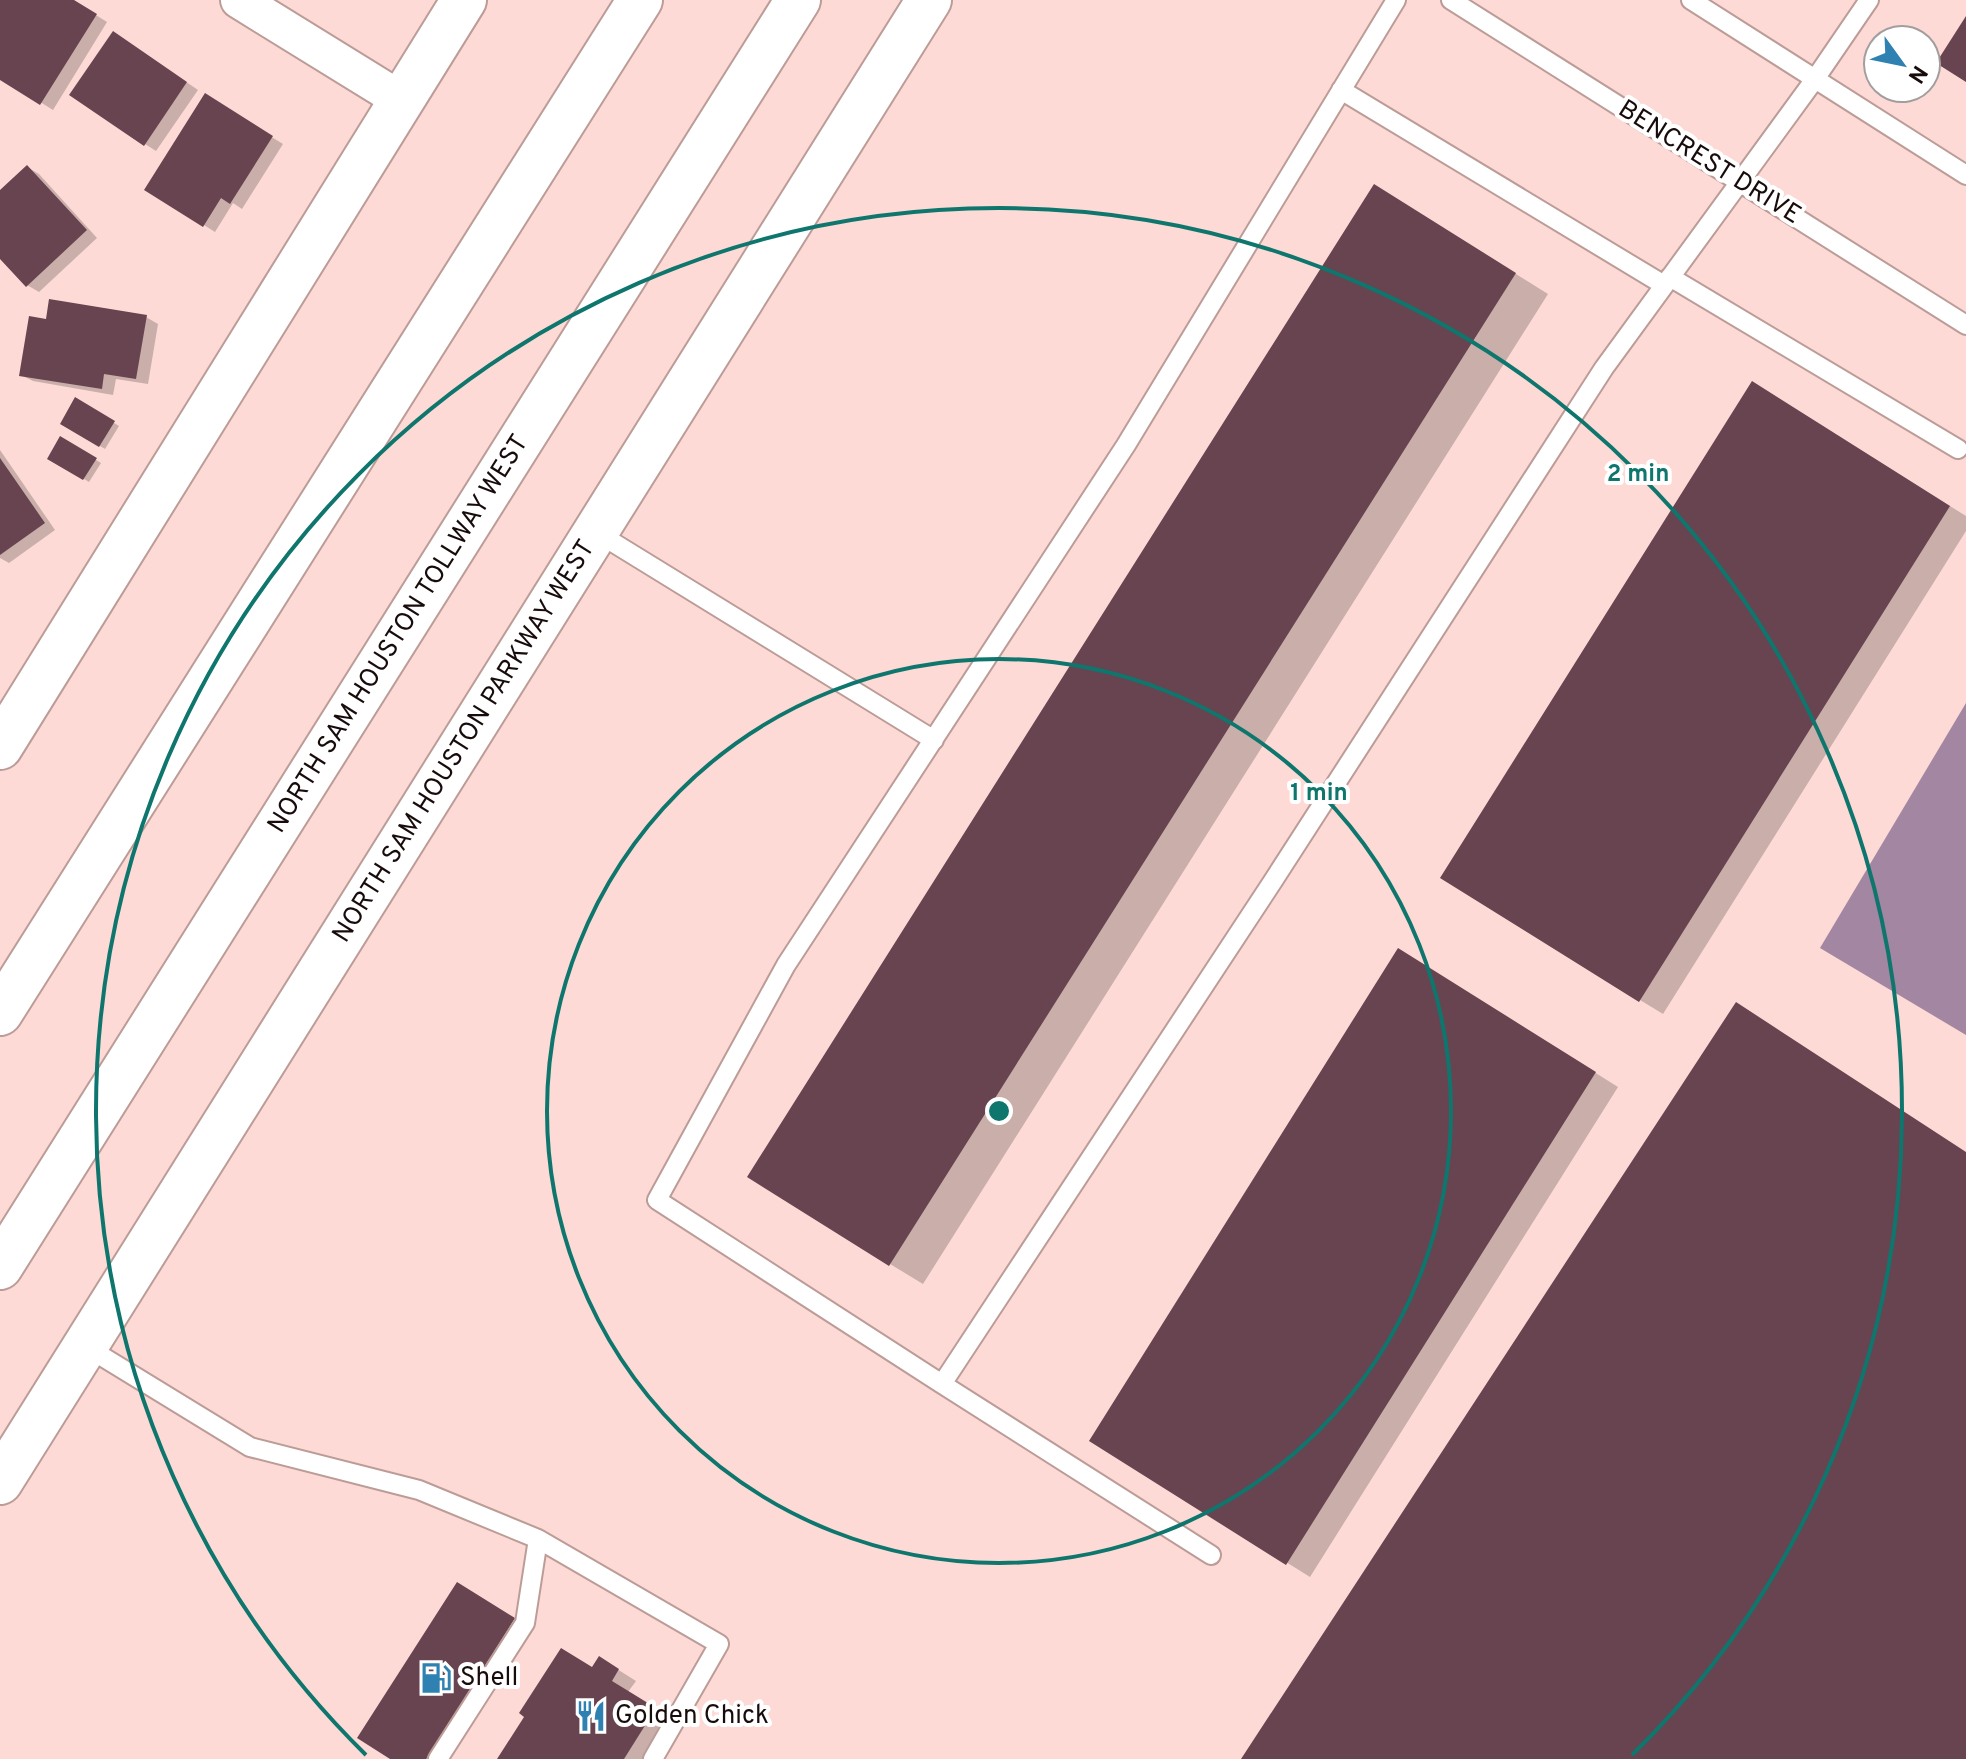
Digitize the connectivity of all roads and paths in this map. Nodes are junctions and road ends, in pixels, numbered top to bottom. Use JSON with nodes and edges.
{"nodes":[{"id":1,"x":239,"y":0,"type":"edge"},
{"id":2,"x":464,"y":0,"type":"edge"},
{"id":3,"x":640,"y":0,"type":"edge"},
{"id":4,"x":798,"y":0,"type":"edge"},
{"id":5,"x":929,"y":0,"type":"edge"},
{"id":6,"x":1396,"y":0,"type":"edge"},
{"id":7,"x":1451,"y":0,"type":"edge"},
{"id":8,"x":1691,"y":0,"type":"edge"},
{"id":9,"x":1869,"y":0,"type":"edge"},
{"id":10,"x":1815,"y":79,"type":"junction"},
{"id":11,"x":1341,"y":90,"type":"junction"},
{"id":12,"x":401,"y":100,"type":"junction"},
{"id":13,"x":1966,"y":175,"type":"edge"},
{"id":14,"x":1738,"y":181,"type":"junction"},
{"id":15,"x":1667,"y":281,"type":"junction"},
{"id":16,"x":1966,"y":325,"type":"edge"},
{"id":17,"x":1958,"y":449,"type":"dead end"},
{"id":18,"x":596,"y":532,"type":"junction"},
{"id":19,"x":934,"y":740,"type":"junction"},
{"id":20,"x":0,"y":747,"type":"edge"},
{"id":21,"x":0,"y":1013,"type":"edge"},
{"id":22,"x":0,"y":1267,"type":"edge"},
{"id":23,"x":85,"y":1346,"type":"junction"},
{"id":24,"x":942,"y":1384,"type":"junction"},
{"id":25,"x":0,"y":1482,"type":"edge"},
{"id":26,"x":538,"y":1539,"type":"junction"},
{"id":27,"x":1211,"y":1555,"type":"dead end"},
{"id":28,"x":438,"y":1759,"type":"edge"},
{"id":29,"x":653,"y":1759,"type":"edge"}],
"edges":[{"from":1,"to":12,"type":"street"},
{"from":2,"to":12,"type":"main road"},
{"from":3,"to":21,"type":"main road"},
{"from":4,"to":22,"type":"main road","name":"NORTH SAM HOUSTON TOLLWAY WEST"},
{"from":5,"to":18,"type":"main road","name":"NORTH SAM HOUSTON PARKWAY WEST"},
{"from":6,"to":11,"type":"lane"},
{"from":7,"to":14,"type":"lane","name":"BENCREST DRIVE"},
{"from":8,"to":10,"type":"lane"},
{"from":9,"to":10,"type":"lane"},
{"from":10,"to":13,"type":"lane"},
{"from":10,"to":14,"type":"lane"},
{"from":11,"to":15,"type":"lane"},
{"from":11,"to":19,"type":"lane"},
{"from":12,"to":20,"type":"main road"},
{"from":14,"to":15,"type":"lane"},
{"from":14,"to":16,"type":"lane","name":"BENCREST DRIVE"},
{"from":15,"to":17,"type":"lane"},
{"from":15,"to":24,"type":"lane"},
{"from":18,"to":19,"type":"lane"},
{"from":18,"to":23,"type":"main road","name":"NORTH SAM HOUSTON PARKWAY WEST"},
{"from":19,"to":24,"type":"lane"},
{"from":23,"to":25,"type":"main road","name":"NORTH SAM HOUSTON PARKWAY WEST"},
{"from":23,"to":26,"type":"lane"},
{"from":24,"to":27,"type":"lane"},
{"from":26,"to":28,"type":"lane"},
{"from":26,"to":29,"type":"lane"}]}
